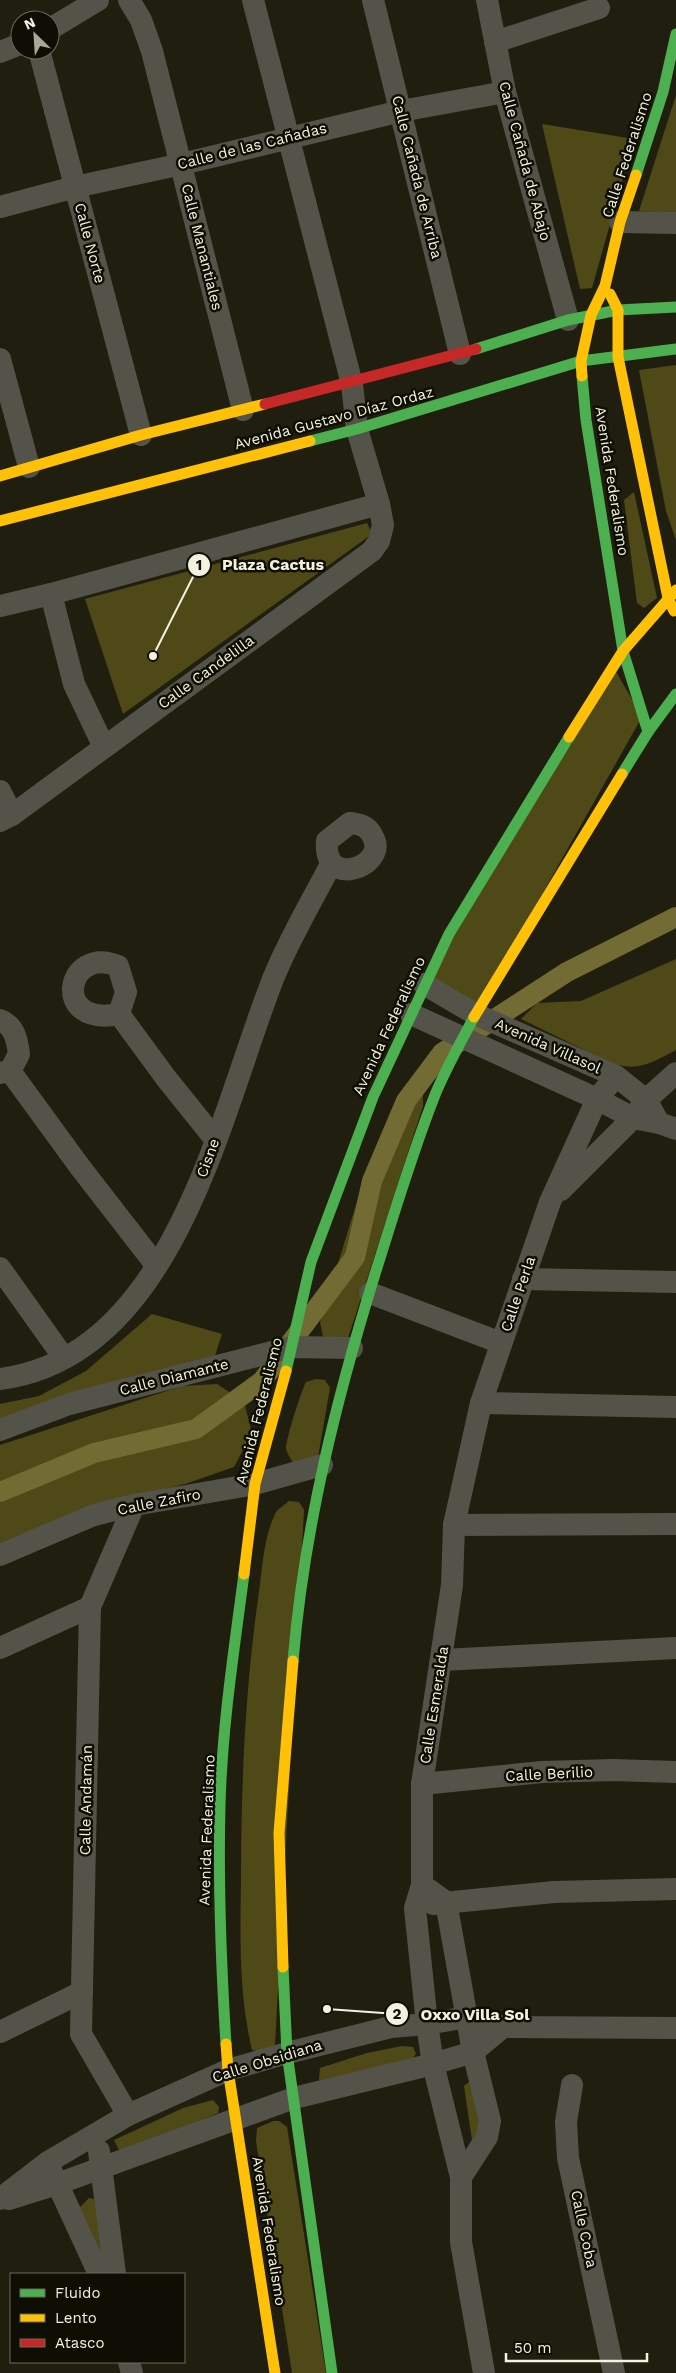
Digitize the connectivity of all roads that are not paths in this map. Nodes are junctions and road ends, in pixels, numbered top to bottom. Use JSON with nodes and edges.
{"nodes":[{"id":1,"x":98,"y":0,"type":"edge"},
{"id":2,"x":129,"y":0,"type":"edge"},
{"id":3,"x":253,"y":0,"type":"edge"},
{"id":4,"x":373,"y":0,"type":"edge"},
{"id":5,"x":488,"y":0,"type":"edge"},
{"id":6,"x":599,"y":8,"type":"dead end"},
{"id":7,"x":60,"y":23,"type":"edge"},
{"id":8,"x":676,"y":34,"type":"edge"},
{"id":9,"x":495,"y":42,"type":"junction"},
{"id":10,"x":42,"y":60,"type":"edge"},
{"id":11,"x":505,"y":92,"type":"junction"},
{"id":12,"x":401,"y":111,"type":"junction"},
{"id":13,"x":287,"y":137,"type":"junction"},
{"id":14,"x":182,"y":164,"type":"junction"},
{"id":15,"x":75,"y":187,"type":"junction"},
{"id":16,"x":0,"y":207,"type":"edge"},
{"id":17,"x":620,"y":222,"type":"junction"},
{"id":18,"x":676,"y":223,"type":"edge"},
{"id":19,"x":605,"y":286,"type":"junction"},
{"id":20,"x":676,"y":307,"type":"edge"},
{"id":21,"x":618,"y":310,"type":"junction"},
{"id":22,"x":591,"y":315,"type":"junction"},
{"id":23,"x":568,"y":320,"type":"junction"},
{"id":24,"x":676,"y":349,"type":"edge"},
{"id":25,"x":460,"y":354,"type":"junction"},
{"id":26,"x":618,"y":357,"type":"junction"},
{"id":27,"x":0,"y":360,"type":"edge"},
{"id":28,"x":581,"y":361,"type":"junction"},
{"id":29,"x":352,"y":384,"type":"junction"},
{"id":30,"x":243,"y":410,"type":"junction"},
{"id":31,"x":357,"y":429,"type":"junction"},
{"id":32,"x":141,"y":435,"type":"junction"},
{"id":33,"x":29,"y":467,"type":"junction"},
{"id":34,"x":0,"y":476,"type":"edge"},
{"id":35,"x":380,"y":504,"type":"junction"},
{"id":36,"x":0,"y":521,"type":"edge"},
{"id":37,"x":51,"y":594,"type":"junction"},
{"id":38,"x":672,"y":594,"type":"edge"},
{"id":39,"x":0,"y":606,"type":"edge"},
{"id":40,"x":676,"y":617,"type":"edge"},
{"id":41,"x":624,"y":651,"type":"junction"},
{"id":42,"x":676,"y":694,"type":"edge"},
{"id":43,"x":648,"y":732,"type":"junction"},
{"id":44,"x":104,"y":747,"type":"junction"},
{"id":45,"x":0,"y":791,"type":"edge"},
{"id":46,"x":6,"y":818,"type":"edge"},
{"id":47,"x":331,"y":864,"type":"dead end"},
{"id":48,"x":424,"y":984,"type":"junction"},
{"id":49,"x":119,"y":1014,"type":"dead end"},
{"id":50,"x":411,"y":1014,"type":"junction"},
{"id":51,"x":475,"y":1014,"type":"junction"},
{"id":52,"x":0,"y":1020,"type":"edge"},
{"id":53,"x":461,"y":1039,"type":"junction"},
{"id":54,"x":5,"y":1072,"type":"edge"},
{"id":55,"x":676,"y":1073,"type":"edge"},
{"id":56,"x":616,"y":1076,"type":"junction"},
{"id":57,"x":597,"y":1098,"type":"junction"},
{"id":58,"x":639,"y":1109,"type":"junction"},
{"id":59,"x":667,"y":1126,"type":"edge"},
{"id":60,"x":216,"y":1139,"type":"junction"},
{"id":61,"x":550,"y":1202,"type":"junction"},
{"id":62,"x":156,"y":1264,"type":"junction"},
{"id":63,"x":0,"y":1268,"type":"edge"},
{"id":64,"x":523,"y":1279,"type":"junction"},
{"id":65,"x":676,"y":1282,"type":"edge"},
{"id":66,"x":370,"y":1293,"type":"junction"},
{"id":67,"x":501,"y":1343,"type":"junction"},
{"id":68,"x":292,"y":1348,"type":"junction"},
{"id":69,"x":352,"y":1348,"type":"junction"},
{"id":70,"x":64,"y":1358,"type":"junction"},
{"id":71,"x":0,"y":1379,"type":"edge"},
{"id":72,"x":481,"y":1403,"type":"junction"},
{"id":73,"x":676,"y":1407,"type":"edge"},
{"id":74,"x":0,"y":1430,"type":"edge"},
{"id":75,"x":322,"y":1465,"type":"junction"},
{"id":76,"x":255,"y":1484,"type":"junction"},
{"id":77,"x":134,"y":1505,"type":"junction"},
{"id":78,"x":676,"y":1524,"type":"edge"},
{"id":79,"x":454,"y":1525,"type":"junction"},
{"id":80,"x":0,"y":1555,"type":"edge"},
{"id":81,"x":90,"y":1607,"type":"junction"},
{"id":82,"x":0,"y":1648,"type":"edge"},
{"id":83,"x":676,"y":1648,"type":"edge"},
{"id":84,"x":442,"y":1660,"type":"junction"},
{"id":85,"x":676,"y":1772,"type":"edge"},
{"id":86,"x":422,"y":1784,"type":"junction"},
{"id":87,"x":422,"y":1885,"type":"junction"},
{"id":88,"x":676,"y":1889,"type":"edge"},
{"id":89,"x":446,"y":1902,"type":"junction"},
{"id":90,"x":415,"y":1908,"type":"junction"},
{"id":91,"x":82,"y":1992,"type":"junction"},
{"id":92,"x":468,"y":2017,"type":"junction"},
{"id":93,"x":427,"y":2024,"type":"junction"},
{"id":94,"x":503,"y":2027,"type":"junction"},
{"id":95,"x":676,"y":2028,"type":"edge"},
{"id":96,"x":0,"y":2032,"type":"edge"},
{"id":97,"x":287,"y":2052,"type":"junction"},
{"id":98,"x":473,"y":2052,"type":"junction"},
{"id":99,"x":434,"y":2064,"type":"junction"},
{"id":100,"x":228,"y":2070,"type":"junction"},
{"id":101,"x":572,"y":2085,"type":"dead end"},
{"id":102,"x":294,"y":2098,"type":"junction"},
{"id":103,"x":128,"y":2115,"type":"junction"},
{"id":104,"x":237,"y":2118,"type":"junction"},
{"id":105,"x":97,"y":2134,"type":"junction"},
{"id":106,"x":48,"y":2162,"type":"junction"},
{"id":107,"x":102,"y":2166,"type":"junction"},
{"id":108,"x":461,"y":2177,"type":"junction"},
{"id":109,"x":57,"y":2184,"type":"junction"},
{"id":110,"x":0,"y":2200,"type":"edge"},
{"id":111,"x":99,"y":2273,"type":"edge"},
{"id":112,"x":115,"y":2273,"type":"edge"},
{"id":113,"x":275,"y":2373,"type":"edge"},
{"id":114,"x":332,"y":2373,"type":"edge"},
{"id":115,"x":484,"y":2373,"type":"edge"},
{"id":116,"x":614,"y":2373,"type":"edge"}],
"edges":[{"from":1,"to":7,"type":"street"},
{"from":2,"to":14,"type":"street","name":"Calle Manantiales"},
{"from":3,"to":13,"type":"street","name":"Calle Candelilla"},
{"from":4,"to":12,"type":"street","name":"Calle Cañada de Arriba"},
{"from":5,"to":9,"type":"street","name":"Calle Cañada de Abajo"},
{"from":6,"to":9,"type":"street"},
{"from":8,"to":17,"type":"street","name":"Calle Federalismo"},
{"from":9,"to":11,"type":"street","name":"Calle Cañada de Abajo"},
{"from":10,"to":15,"type":"street","name":"Calle Norte"},
{"from":11,"to":12,"type":"street","name":"Calle de las Cañadas"},
{"from":11,"to":23,"type":"street","name":"Calle Cañada de Abajo"},
{"from":12,"to":13,"type":"street","name":"Calle de las Cañadas"},
{"from":12,"to":25,"type":"street","name":"Calle Cañada de Arriba"},
{"from":13,"to":14,"type":"street","name":"Calle de las Cañadas"},
{"from":13,"to":29,"type":"street","name":"Calle Candelilla"},
{"from":14,"to":15,"type":"street","name":"Calle de las Cañadas"},
{"from":14,"to":30,"type":"street","name":"Calle Manantiales"},
{"from":15,"to":16,"type":"street","name":"Calle de las Cañadas"},
{"from":15,"to":32,"type":"street","name":"Calle Norte"},
{"from":17,"to":18,"type":"street"},
{"from":17,"to":19,"type":"street","name":"Calle Federalismo"},
{"from":19,"to":21,"type":"street"},
{"from":19,"to":22,"type":"street","name":"Calle Federalismo"},
{"from":20,"to":21,"type":"street","name":"Avenida Gustavo Díaz Ordaz"},
{"from":21,"to":22,"type":"street","name":"Avenida Gustavo Díaz Ordaz"},
{"from":21,"to":26,"type":"street","name":"Avenida Federalismo"},
{"from":22,"to":23,"type":"street","name":"Avenida Gustavo Díaz Ordaz"},
{"from":22,"to":28,"type":"street","name":"Avenida Federalismo"},
{"from":23,"to":25,"type":"street","name":"Avenida Gustavo Díaz Ordaz"},
{"from":24,"to":26,"type":"street","name":"Avenida Gustavo Díaz Ordaz"},
{"from":25,"to":29,"type":"street","name":"Avenida Gustavo Díaz Ordaz"},
{"from":26,"to":28,"type":"street","name":"Avenida Gustavo Díaz Ordaz"},
{"from":26,"to":38,"type":"street","name":"Avenida Federalismo"},
{"from":27,"to":33,"type":"street"},
{"from":28,"to":31,"type":"street","name":"Avenida Gustavo Díaz Ordaz"},
{"from":28,"to":41,"type":"street","name":"Avenida Federalismo"},
{"from":29,"to":30,"type":"street","name":"Avenida Gustavo Díaz Ordaz"},
{"from":29,"to":31,"type":"street","name":"Calle Candelilla"},
{"from":30,"to":32,"type":"street","name":"Avenida Gustavo Díaz Ordaz"},
{"from":31,"to":35,"type":"street","name":"Calle Candelilla"},
{"from":31,"to":36,"type":"street","name":"Avenida Gustavo Díaz Ordaz"},
{"from":32,"to":33,"type":"street","name":"Avenida Gustavo Díaz Ordaz"},
{"from":33,"to":34,"type":"street","name":"Avenida Gustavo Díaz Ordaz"},
{"from":35,"to":37,"type":"street"},
{"from":35,"to":44,"type":"street","name":"Calle Candelilla"},
{"from":37,"to":39,"type":"street"},
{"from":37,"to":44,"type":"street"},
{"from":38,"to":40,"type":"street","name":"Avenida Federalismo"},
{"from":38,"to":41,"type":"street","name":"Avenida Federalismo"},
{"from":41,"to":43,"type":"street","name":"Avenida Federalismo"},
{"from":41,"to":48,"type":"street","name":"Avenida Federalismo"},
{"from":42,"to":43,"type":"street"},
{"from":43,"to":51,"type":"street"},
{"from":44,"to":46,"type":"street","name":"Calle Candelilla"},
{"from":45,"to":46,"type":"street"},
{"from":47,"to":60,"type":"street","name":"Cisne"},
{"from":48,"to":50,"type":"street","name":"Avenida Federalismo"},
{"from":48,"to":51,"type":"street","name":"Avenida Villasol"},
{"from":49,"to":60,"type":"street"},
{"from":50,"to":53,"type":"street","name":"Avenida Villasol"},
{"from":50,"to":68,"type":"street","name":"Avenida Federalismo"},
{"from":51,"to":53,"type":"street"},
{"from":51,"to":56,"type":"street","name":"Avenida Villasol"},
{"from":52,"to":54,"type":"street"},
{"from":53,"to":57,"type":"street","name":"Avenida Villasol"},
{"from":53,"to":66,"type":"street"},
{"from":54,"to":62,"type":"street"},
{"from":55,"to":58,"type":"street"},
{"from":56,"to":57,"type":"street","name":"Calle Perla"},
{"from":56,"to":58,"type":"street","name":"Avenida Villasol"},
{"from":57,"to":58,"type":"street","name":"Avenida Villasol"},
{"from":57,"to":61,"type":"street","name":"Calle Perla"},
{"from":58,"to":59,"type":"street","name":"Avenida Villasol"},
{"from":58,"to":61,"type":"street"},
{"from":60,"to":62,"type":"street","name":"Cisne"},
{"from":61,"to":64,"type":"street","name":"Calle Perla"},
{"from":62,"to":70,"type":"street","name":"Cisne"},
{"from":63,"to":70,"type":"street"},
{"from":64,"to":65,"type":"street"},
{"from":64,"to":67,"type":"street","name":"Calle Perla"},
{"from":66,"to":67,"type":"street"},
{"from":66,"to":69,"type":"street"},
{"from":67,"to":72,"type":"street","name":"Calle Perla"},
{"from":68,"to":69,"type":"street","name":"Calle Diamante"},
{"from":68,"to":74,"type":"street","name":"Calle Diamante"},
{"from":68,"to":76,"type":"street","name":"Avenida Federalismo"},
{"from":69,"to":75,"type":"street"},
{"from":70,"to":71,"type":"street","name":"Cisne"},
{"from":72,"to":73,"type":"street"},
{"from":72,"to":79,"type":"street","name":"Calle Perla"},
{"from":75,"to":76,"type":"street","name":"Calle Zafiro"},
{"from":75,"to":97,"type":"street"},
{"from":76,"to":77,"type":"street","name":"Calle Zafiro"},
{"from":76,"to":100,"type":"street","name":"Avenida Federalismo"},
{"from":77,"to":80,"type":"street","name":"Calle Zafiro"},
{"from":77,"to":81,"type":"street"},
{"from":78,"to":79,"type":"street"},
{"from":79,"to":84,"type":"street","name":"Calle Esmeralda"},
{"from":81,"to":82,"type":"street"},
{"from":81,"to":91,"type":"street","name":"Calle Andamán"},
{"from":83,"to":84,"type":"street"},
{"from":84,"to":86,"type":"street","name":"Calle Esmeralda"},
{"from":85,"to":86,"type":"street","name":"Calle Berilio"},
{"from":86,"to":87,"type":"street","name":"Calle Esmeralda"},
{"from":87,"to":89,"type":"street"},
{"from":87,"to":90,"type":"street","name":"Calle Esmeralda"},
{"from":88,"to":89,"type":"street"},
{"from":89,"to":90,"type":"street"},
{"from":89,"to":92,"type":"street"},
{"from":90,"to":93,"type":"street","name":"Calle Esmeralda"},
{"from":91,"to":96,"type":"street"},
{"from":91,"to":103,"type":"street","name":"Calle Andamán"},
{"from":92,"to":93,"type":"street","name":"Calle Obsidiana"},
{"from":92,"to":94,"type":"street","name":"Calle Obsidiana"},
{"from":92,"to":98,"type":"street"},
{"from":93,"to":97,"type":"street","name":"Calle Obsidiana"},
{"from":93,"to":99,"type":"street","name":"Calle Esmeralda"},
{"from":94,"to":95,"type":"street","name":"Calle Obsidiana"},
{"from":94,"to":98,"type":"street","name":"Calle Obsidiana"},
{"from":97,"to":100,"type":"street","name":"Calle Obsidiana"},
{"from":97,"to":102,"type":"street"},
{"from":98,"to":99,"type":"street","name":"Calle Obsidiana"},
{"from":98,"to":108,"type":"street"},
{"from":99,"to":102,"type":"street","name":"Calle Obsidiana"},
{"from":99,"to":108,"type":"street","name":"Calle Esmeralda"},
{"from":100,"to":103,"type":"street","name":"Calle Obsidiana"},
{"from":100,"to":104,"type":"street","name":"Avenida Federalismo"},
{"from":101,"to":116,"type":"street","name":"Calle Coba"},
{"from":102,"to":104,"type":"street","name":"Calle Obsidiana"},
{"from":102,"to":114,"type":"street"},
{"from":103,"to":105,"type":"street","name":"Calle Obsidiana"},
{"from":104,"to":107,"type":"street","name":"Calle Obsidiana"},
{"from":104,"to":113,"type":"street","name":"Avenida Federalismo"},
{"from":105,"to":106,"type":"street","name":"Calle Obsidiana"},
{"from":105,"to":107,"type":"street"},
{"from":106,"to":109,"type":"street"},
{"from":106,"to":110,"type":"street","name":"Calle Obsidiana"},
{"from":107,"to":109,"type":"street","name":"Calle Obsidiana"},
{"from":107,"to":112,"type":"street"},
{"from":108,"to":115,"type":"street","name":"Calle Esmeralda"},
{"from":109,"to":110,"type":"street","name":"Calle Obsidiana"},
{"from":109,"to":111,"type":"street"}]}
